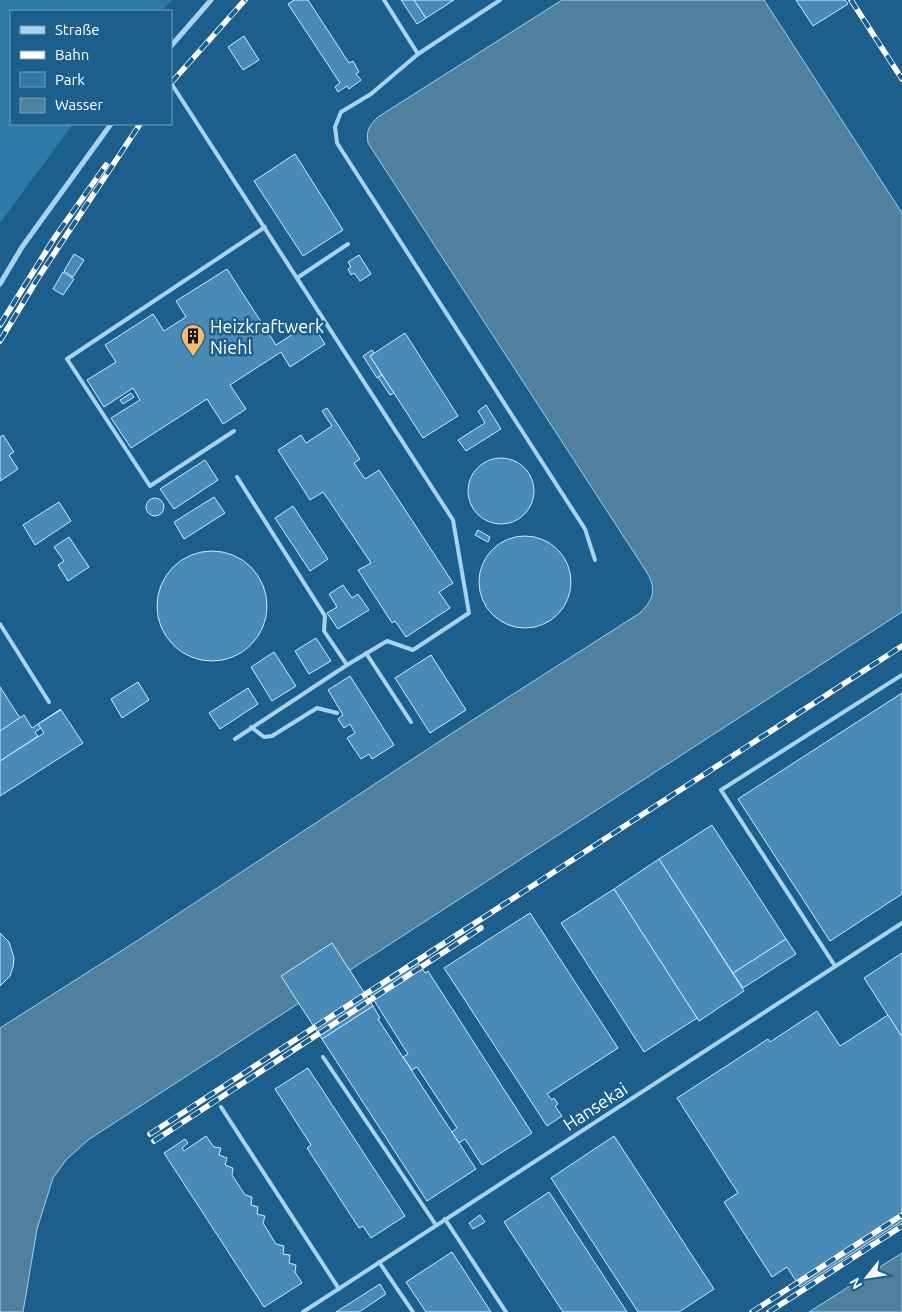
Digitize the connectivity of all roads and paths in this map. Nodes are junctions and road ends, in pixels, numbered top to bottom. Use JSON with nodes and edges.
{"nodes":[{"id":1,"x":211,"y":0,"type":"edge"},
{"id":2,"x":384,"y":0,"type":"edge"},
{"id":3,"x":500,"y":0,"type":"edge"},
{"id":4,"x":172,"y":45,"type":"edge"},
{"id":5,"x":418,"y":54,"type":"junction"},
{"id":6,"x":172,"y":85,"type":"edge"},
{"id":7,"x":110,"y":125,"type":"edge"},
{"id":8,"x":265,"y":227,"type":"junction"},
{"id":9,"x":348,"y":244,"type":"dead end"},
{"id":10,"x":297,"y":278,"type":"junction"},
{"id":11,"x":0,"y":284,"type":"edge"},
{"id":12,"x":234,"y":431,"type":"dead end"},
{"id":13,"x":237,"y":477,"type":"dead end"},
{"id":14,"x":595,"y":560,"type":"dead end"},
{"id":15,"x":0,"y":624,"type":"edge"},
{"id":16,"x":366,"y":653,"type":"junction"},
{"id":17,"x":347,"y":665,"type":"junction"},
{"id":18,"x":902,"y":674,"type":"edge"},
{"id":19,"x":49,"y":702,"type":"dead end"},
{"id":20,"x":337,"y":713,"type":"dead end"},
{"id":21,"x":411,"y":722,"type":"dead end"},
{"id":22,"x":251,"y":728,"type":"junction"},
{"id":23,"x":234,"y":739,"type":"dead end"},
{"id":24,"x":902,"y":923,"type":"edge"},
{"id":25,"x":835,"y":966,"type":"junction"},
{"id":26,"x":323,"y":1057,"type":"dead end"},
{"id":27,"x":221,"y":1108,"type":"dead end"},
{"id":28,"x":446,"y":1219,"type":"junction"},
{"id":29,"x":436,"y":1225,"type":"junction"},
{"id":30,"x":379,"y":1262,"type":"junction"},
{"id":31,"x":339,"y":1289,"type":"junction"},
{"id":32,"x":303,"y":1312,"type":"edge"},
{"id":33,"x":413,"y":1312,"type":"edge"},
{"id":34,"x":506,"y":1312,"type":"edge"}],
"edges":[{"from":1,"to":4,"type":"street"},
{"from":2,"to":5,"type":"lane"},
{"from":3,"to":5,"type":"lane"},
{"from":5,"to":14,"type":"lane"},
{"from":6,"to":8,"type":"lane"},
{"from":7,"to":11,"type":"street"},
{"from":8,"to":10,"type":"lane"},
{"from":8,"to":12,"type":"lane"},
{"from":9,"to":10,"type":"lane"},
{"from":10,"to":16,"type":"lane"},
{"from":13,"to":17,"type":"lane"},
{"from":15,"to":19,"type":"lane"},
{"from":16,"to":17,"type":"lane"},
{"from":16,"to":21,"type":"lane"},
{"from":17,"to":22,"type":"lane"},
{"from":18,"to":25,"type":"lane"},
{"from":20,"to":22,"type":"lane"},
{"from":22,"to":23,"type":"lane"},
{"from":24,"to":25,"type":"lane","name":"Hansekai"},
{"from":25,"to":28,"type":"lane","name":"Hansekai"},
{"from":26,"to":29,"type":"lane"},
{"from":27,"to":31,"type":"lane"},
{"from":28,"to":29,"type":"lane","name":"Hansekai"},
{"from":28,"to":34,"type":"lane"},
{"from":29,"to":30,"type":"lane","name":"Hansekai"},
{"from":30,"to":31,"type":"lane","name":"Hansekai"},
{"from":30,"to":33,"type":"lane"},
{"from":31,"to":32,"type":"lane","name":"Hansekai"}]}
